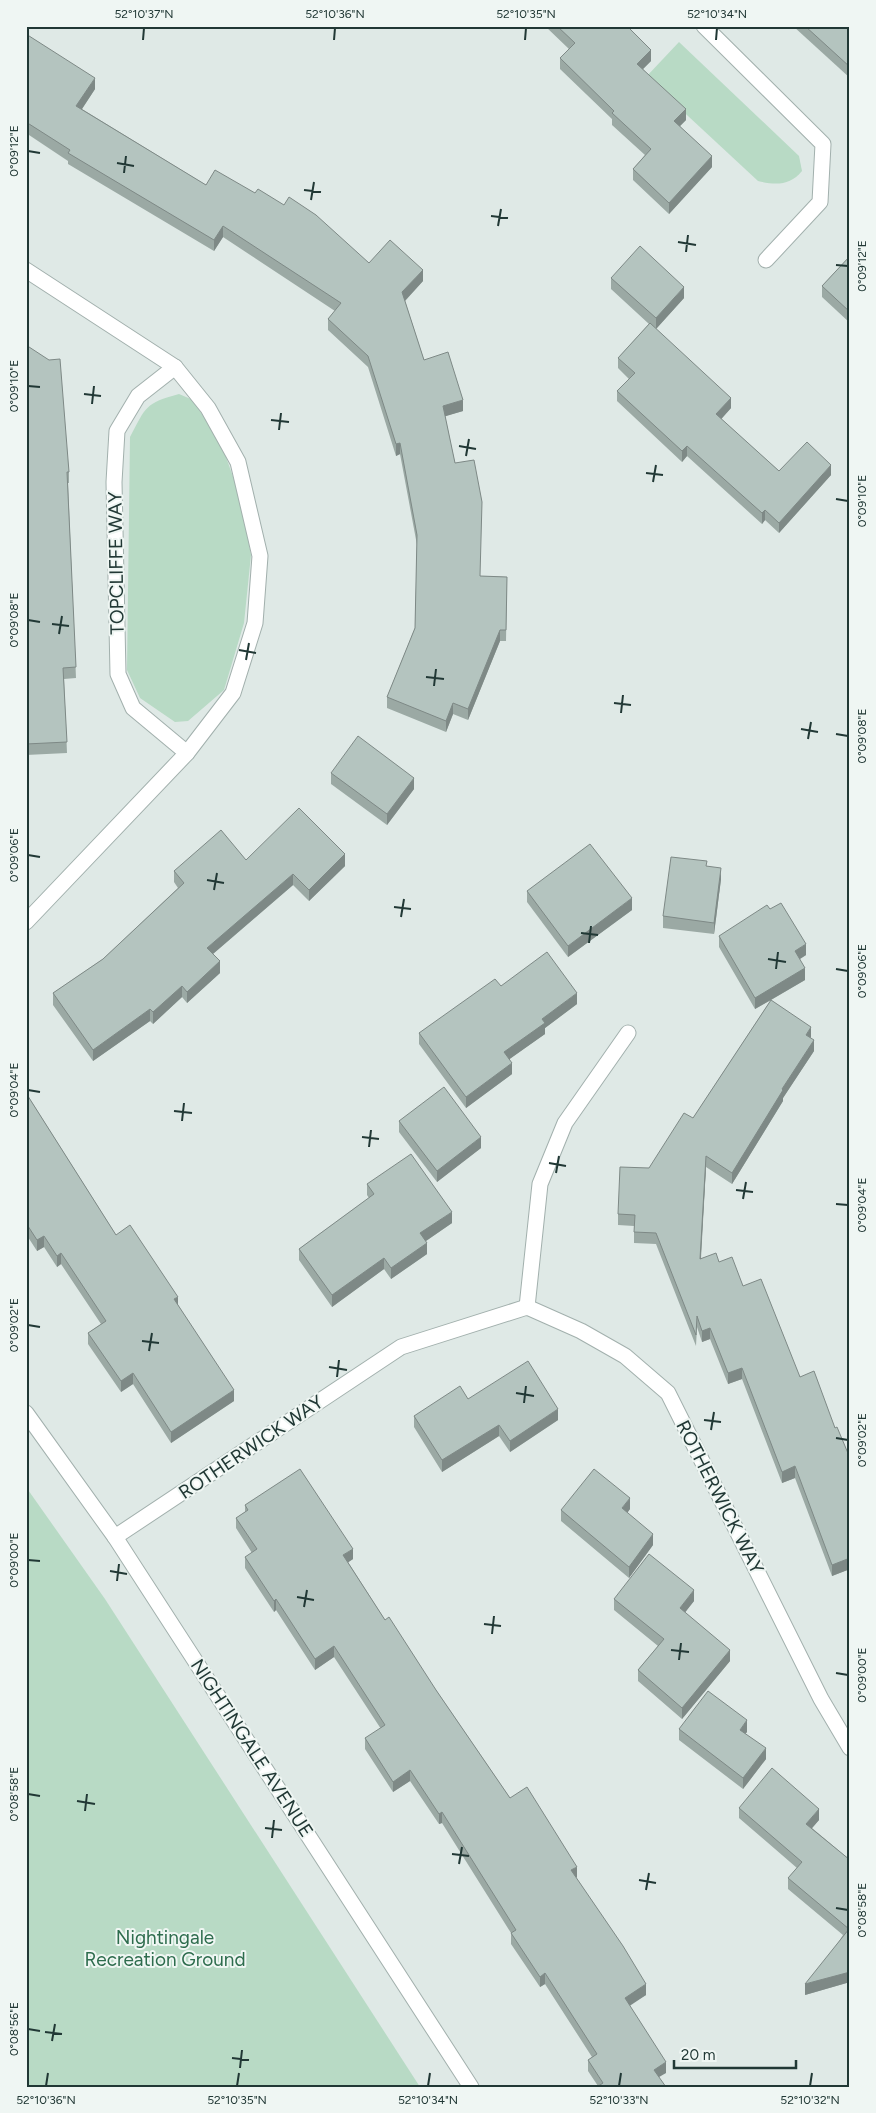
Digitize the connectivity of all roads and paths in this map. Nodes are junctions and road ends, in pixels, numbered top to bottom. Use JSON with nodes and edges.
{"nodes":[{"id":1,"x":704,"y":26,"type":"edge"},
{"id":2,"x":766,"y":260,"type":"dead end"},
{"id":3,"x":26,"y":270,"type":"edge"},
{"id":4,"x":175,"y":367,"type":"junction"},
{"id":5,"x":187,"y":753,"type":"junction"},
{"id":6,"x":26,"y":922,"type":"edge"},
{"id":7,"x":628,"y":1033,"type":"dead end"},
{"id":8,"x":527,"y":1307,"type":"junction"},
{"id":9,"x":26,"y":1413,"type":"edge"},
{"id":10,"x":115,"y":1537,"type":"junction"},
{"id":11,"x":850,"y":1748,"type":"edge"},
{"id":12,"x":471,"y":2087,"type":"edge"}],
"edges":[{"from":1,"to":2,"type":"street"},
{"from":3,"to":4,"type":"street"},
{"from":4,"to":5,"type":"street"},
{"from":4,"to":5,"type":"street","name":"TOPCLIFFE WAY"},
{"from":5,"to":6,"type":"street"},
{"from":7,"to":8,"type":"street"},
{"from":8,"to":10,"type":"street","name":"ROTHERWICK WAY"},
{"from":8,"to":11,"type":"street","name":"ROTHERWICK WAY"},
{"from":9,"to":10,"type":"street","name":"NIGHTINGALE AVENUE"},
{"from":10,"to":12,"type":"street","name":"NIGHTINGALE AVENUE"}]}
